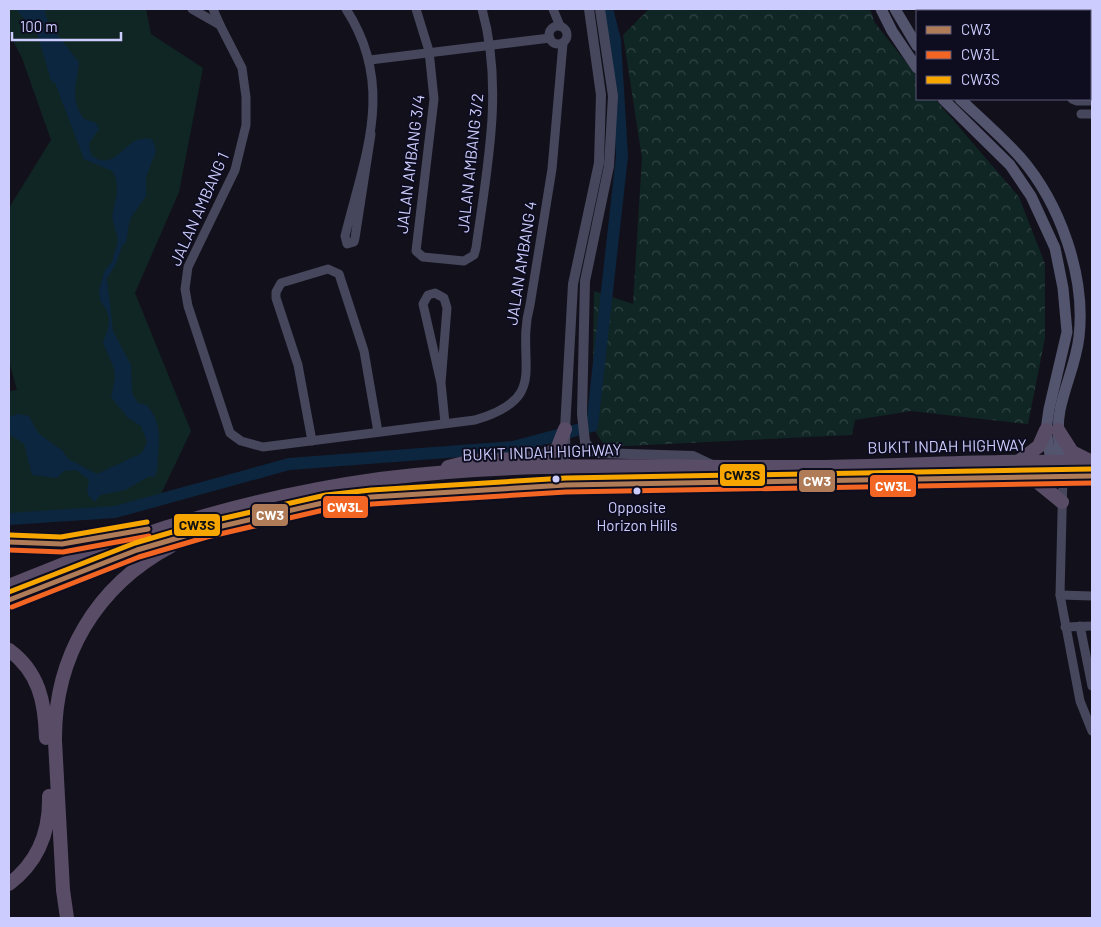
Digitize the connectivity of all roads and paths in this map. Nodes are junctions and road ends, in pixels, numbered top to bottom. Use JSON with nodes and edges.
{"nodes":[{"id":1,"x":192,"y":9,"type":"edge"},
{"id":2,"x":213,"y":9,"type":"edge"},
{"id":3,"x":346,"y":9,"type":"edge"},
{"id":4,"x":416,"y":9,"type":"edge"},
{"id":5,"x":482,"y":9,"type":"edge"},
{"id":6,"x":553,"y":9,"type":"edge"},
{"id":7,"x":589,"y":9,"type":"edge"},
{"id":8,"x":600,"y":9,"type":"edge"},
{"id":9,"x":881,"y":9,"type":"edge"},
{"id":10,"x":895,"y":9,"type":"edge"},
{"id":11,"x":220,"y":25,"type":"junction"},
{"id":12,"x":560,"y":26,"type":"junction"},
{"id":13,"x":550,"y":38,"type":"junction"},
{"id":14,"x":563,"y":43,"type":"junction"},
{"id":15,"x":916,"y":44,"type":"edge"},
{"id":16,"x":490,"y":45,"type":"junction"},
{"id":17,"x":429,"y":51,"type":"junction"},
{"id":18,"x":370,"y":60,"type":"junction"},
{"id":19,"x":916,"y":67,"type":"edge"},
{"id":20,"x":944,"y":100,"type":"edge"},
{"id":21,"x":961,"y":100,"type":"edge"},
{"id":22,"x":1073,"y":100,"type":"edge"},
{"id":23,"x":1092,"y":101,"type":"edge"},
{"id":24,"x":1081,"y":114,"type":"dead end"},
{"id":25,"x":1092,"y":114,"type":"edge"},
{"id":26,"x":371,"y":134,"type":"junction"},
{"id":27,"x":416,"y":251,"type":"joint"},
{"id":28,"x":441,"y":383,"type":"junction"},
{"id":29,"x":445,"y":423,"type":"junction"},
{"id":30,"x":565,"y":429,"type":"junction"},
{"id":31,"x":1052,"y":430,"type":"junction"},
{"id":32,"x":378,"y":432,"type":"junction"},
{"id":33,"x":230,"y":433,"type":"joint"},
{"id":34,"x":312,"y":441,"type":"junction"},
{"id":35,"x":1018,"y":462,"type":"junction"},
{"id":36,"x":1092,"y":463,"type":"edge"},
{"id":37,"x":565,"y":467,"type":"junction"},
{"id":38,"x":717,"y":467,"type":"junction"},
{"id":39,"x":423,"y":474,"type":"junction"},
{"id":40,"x":1029,"y":476,"type":"junction"},
{"id":41,"x":1092,"y":476,"type":"edge"},
{"id":42,"x":1059,"y":477,"type":"junction"},
{"id":43,"x":566,"y":485,"type":"junction"},
{"id":44,"x":182,"y":522,"type":"junction"},
{"id":45,"x":206,"y":530,"type":"junction"},
{"id":46,"x":9,"y":542,"type":"edge"},
{"id":47,"x":9,"y":586,"type":"edge"},
{"id":48,"x":1060,"y":595,"type":"junction"},
{"id":49,"x":1092,"y":596,"type":"edge"},
{"id":50,"x":9,"y":600,"type":"edge"},
{"id":51,"x":1064,"y":626,"type":"junction"},
{"id":52,"x":1080,"y":626,"type":"junction"},
{"id":53,"x":1092,"y":626,"type":"edge"},
{"id":54,"x":9,"y":650,"type":"edge"},
{"id":55,"x":1092,"y":686,"type":"edge"},
{"id":56,"x":1092,"y":731,"type":"edge"},
{"id":57,"x":9,"y":884,"type":"edge"},
{"id":58,"x":66,"y":918,"type":"edge"}],
"edges":[{"from":1,"to":11,"type":"street"},
{"from":2,"to":11,"type":"street","name":"JALAN AMBANG 1"},
{"from":3,"to":18,"type":"street"},
{"from":4,"to":17,"type":"street","name":"JALAN AMBANG 3/4"},
{"from":5,"to":16,"type":"street","name":"JALAN AMBANG 3/2"},
{"from":6,"to":12,"type":"street"},
{"from":7,"to":30,"type":"street"},
{"from":8,"to":38,"type":"street"},
{"from":9,"to":19,"type":"main road"},
{"from":10,"to":15,"type":"main road"},
{"from":11,"to":33,"type":"street","name":"JALAN AMBANG 1"},
{"from":12,"to":13,"type":"street"},
{"from":12,"to":14,"type":"street"},
{"from":13,"to":14,"type":"street"},
{"from":13,"to":16,"type":"street"},
{"from":14,"to":29,"type":"street","name":"JALAN AMBANG 4"},
{"from":16,"to":17,"type":"street"},
{"from":16,"to":27,"type":"street","name":"JALAN AMBANG 3/2"},
{"from":17,"to":18,"type":"street"},
{"from":17,"to":27,"type":"street","name":"JALAN AMBANG 3/4"},
{"from":18,"to":26,"type":"street"},
{"from":20,"to":31,"type":"main road"},
{"from":21,"to":31,"type":"main road"},
{"from":22,"to":23,"type":"street"},
{"from":24,"to":25,"type":"street"},
{"from":26,"to":26,"type":"street"},
{"from":28,"to":28,"type":"street"},
{"from":28,"to":29,"type":"street"},
{"from":29,"to":32,"type":"street","name":"JALAN AMBANG 4"},
{"from":30,"to":37,"type":"street"},
{"from":30,"to":39,"type":"highway"},
{"from":31,"to":35,"type":"highway"},
{"from":31,"to":36,"type":"highway"},
{"from":31,"to":42,"type":"main road"},
{"from":32,"to":34,"type":"street","name":"JALAN AMBANG 4"},
{"from":32,"to":34,"type":"street"},
{"from":33,"to":34,"type":"street","name":"JALAN AMBANG 4"},
{"from":35,"to":38,"type":"highway","name":"BUKIT INDAH HIGHWAY"},
{"from":35,"to":42,"type":"highway","name":"BUKIT INDAH HIGHWAY"},
{"from":36,"to":42,"type":"highway","name":"BUKIT INDAH HIGHWAY"},
{"from":37,"to":38,"type":"highway","name":"BUKIT INDAH HIGHWAY"},
{"from":37,"to":39,"type":"highway","name":"BUKIT INDAH HIGHWAY"},
{"from":37,"to":43,"type":"street"},
{"from":39,"to":44,"type":"highway","name":"BUKIT INDAH HIGHWAY"},
{"from":40,"to":42,"type":"highway"},
{"from":40,"to":42,"type":"highway","name":"BUKIT INDAH HIGHWAY"},
{"from":40,"to":43,"type":"highway","name":"BUKIT INDAH HIGHWAY"},
{"from":41,"to":42,"type":"highway","name":"BUKIT INDAH HIGHWAY"},
{"from":42,"to":48,"type":"street"},
{"from":43,"to":45,"type":"highway","name":"BUKIT INDAH HIGHWAY"},
{"from":44,"to":46,"type":"highway"},
{"from":44,"to":47,"type":"highway","name":"BUKIT INDAH HIGHWAY"},
{"from":45,"to":50,"type":"highway","name":"BUKIT INDAH HIGHWAY"},
{"from":45,"to":58,"type":"highway"},
{"from":48,"to":49,"type":"street"},
{"from":48,"to":51,"type":"street"},
{"from":51,"to":52,"type":"street"},
{"from":51,"to":56,"type":"street"},
{"from":52,"to":53,"type":"street"},
{"from":52,"to":55,"type":"street"},
{"from":54,"to":57,"type":"highway"}]}
